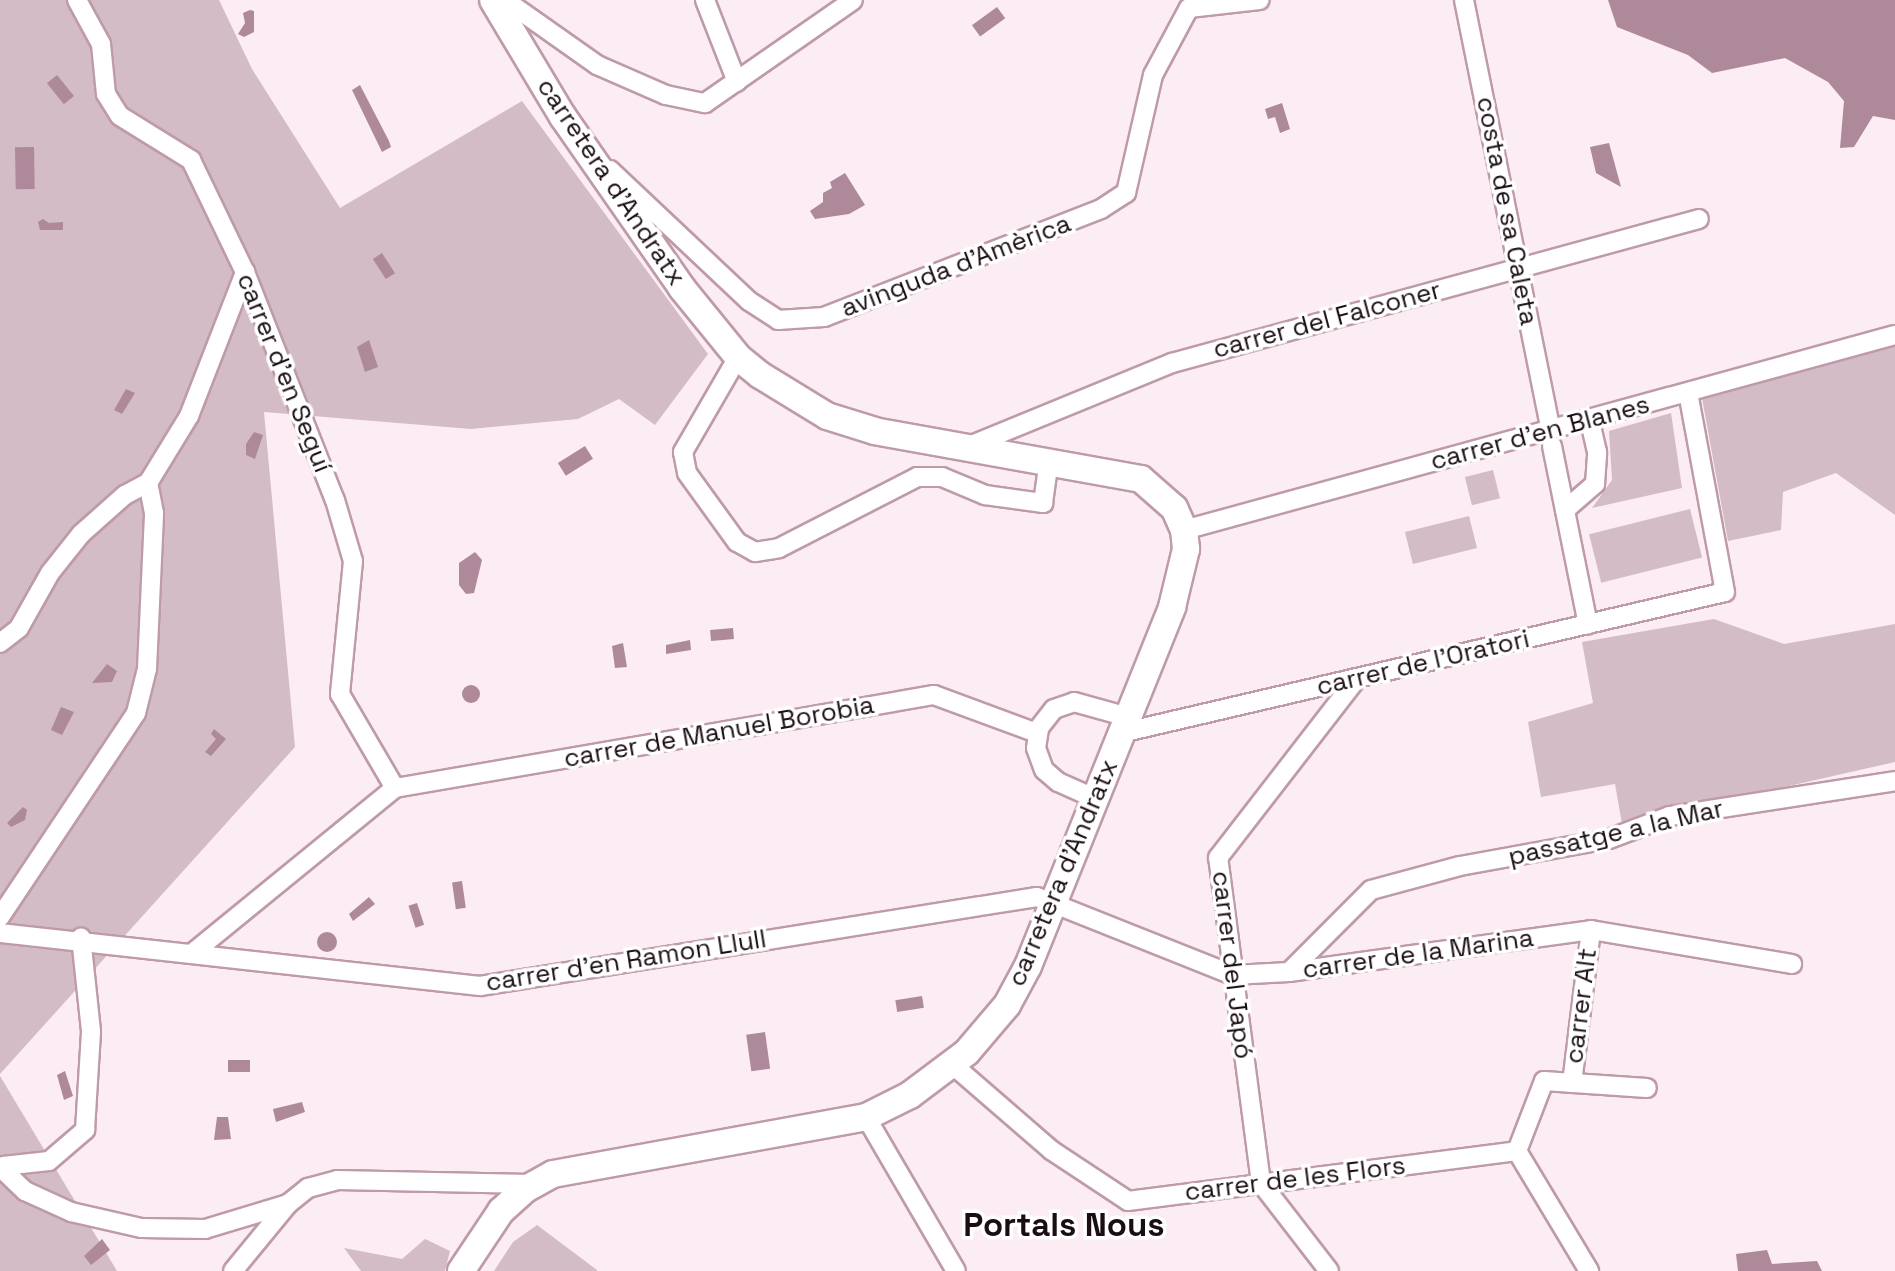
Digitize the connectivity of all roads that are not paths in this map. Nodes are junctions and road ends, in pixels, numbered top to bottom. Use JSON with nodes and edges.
{"nodes":[{"id":1,"x":77,"y":0,"type":"edge"},
{"id":2,"x":493,"y":0,"type":"edge"},
{"id":3,"x":505,"y":0,"type":"edge"},
{"id":4,"x":705,"y":0,"type":"edge"},
{"id":5,"x":853,"y":0,"type":"edge"},
{"id":6,"x":1260,"y":0,"type":"edge"},
{"id":7,"x":1464,"y":0,"type":"edge"},
{"id":8,"x":737,"y":82,"type":"junction"},
{"id":9,"x":580,"y":142,"type":"junction"},
{"id":10,"x":1699,"y":219,"type":"dead end"},
{"id":11,"x":1518,"y":267,"type":"junction"},
{"id":12,"x":245,"y":272,"type":"junction"},
{"id":13,"x":1895,"y":335,"type":"edge"},
{"id":14,"x":738,"y":357,"type":"junction"},
{"id":15,"x":1688,"y":393,"type":"junction"},
{"id":16,"x":1590,"y":418,"type":"junction"},
{"id":17,"x":1549,"y":422,"type":"dead end"},
{"id":18,"x":1552,"y":446,"type":"dead end"},
{"id":19,"x":964,"y":449,"type":"junction"},
{"id":20,"x":1049,"y":460,"type":"junction"},
{"id":21,"x":148,"y":483,"type":"junction"},
{"id":22,"x":1565,"y":510,"type":"junction"},
{"id":23,"x":1184,"y":530,"type":"junction"},
{"id":24,"x":1588,"y":624,"type":"junction"},
{"id":25,"x":0,"y":643,"type":"edge"},
{"id":26,"x":1355,"y":681,"type":"junction"},
{"id":27,"x":1124,"y":725,"type":"junction"},
{"id":28,"x":1037,"y":733,"type":"junction"},
{"id":29,"x":1895,"y":781,"type":"edge"},
{"id":30,"x":395,"y":788,"type":"junction"},
{"id":31,"x":1094,"y":798,"type":"junction"},
{"id":32,"x":1055,"y":902,"type":"junction"},
{"id":33,"x":0,"y":917,"type":"edge"},
{"id":34,"x":1591,"y":930,"type":"junction"},
{"id":35,"x":0,"y":933,"type":"edge"},
{"id":36,"x":81,"y":938,"type":"junction"},
{"id":37,"x":195,"y":951,"type":"junction"},
{"id":38,"x":1792,"y":964,"type":"dead end"},
{"id":39,"x":1289,"y":972,"type":"junction"},
{"id":40,"x":1233,"y":975,"type":"junction"},
{"id":41,"x":953,"y":1065,"type":"junction"},
{"id":42,"x":1572,"y":1083,"type":"junction"},
{"id":43,"x":1647,"y":1088,"type":"dead end"},
{"id":44,"x":866,"y":1117,"type":"junction"},
{"id":45,"x":1517,"y":1150,"type":"junction"},
{"id":46,"x":1,"y":1166,"type":"edge"},
{"id":47,"x":1261,"y":1183,"type":"junction"},
{"id":48,"x":531,"y":1184,"type":"junction"},
{"id":49,"x":288,"y":1204,"type":"junction"},
{"id":50,"x":461,"y":1270,"type":"edge"},
{"id":51,"x":233,"y":1271,"type":"edge"},
{"id":52,"x":956,"y":1271,"type":"edge"},
{"id":53,"x":1329,"y":1271,"type":"edge"},
{"id":54,"x":1589,"y":1271,"type":"edge"}],
"edges":[{"from":1,"to":12,"type":"street","name":"carrer d'en Seguí"},
{"from":2,"to":9,"type":"main road","name":"carretera d'Andratx"},
{"from":3,"to":8,"type":"street"},
{"from":4,"to":8,"type":"street"},
{"from":5,"to":8,"type":"street"},
{"from":6,"to":9,"type":"street","name":"avinguda d'Amèrica"},
{"from":7,"to":11,"type":"street","name":"costa de sa Caleta"},
{"from":9,"to":14,"type":"main road","name":"carretera d'Andratx"},
{"from":10,"to":11,"type":"street","name":"carrer del Falconer"},
{"from":11,"to":17,"type":"street","name":"costa de sa Caleta"},
{"from":11,"to":19,"type":"street","name":"carrer del Falconer"},
{"from":12,"to":21,"type":"street"},
{"from":12,"to":30,"type":"street","name":"carrer d'en Seguí"},
{"from":13,"to":15,"type":"street","name":"carrer d'en Blanes"},
{"from":14,"to":19,"type":"main road","name":"carretera d'Andratx"},
{"from":14,"to":20,"type":"street"},
{"from":15,"to":16,"type":"street","name":"carrer d'en Blanes"},
{"from":15,"to":24,"type":"street","name":"carrer de l'Oratori"},
{"from":16,"to":22,"type":"street"},
{"from":16,"to":23,"type":"street","name":"carrer d'en Blanes"},
{"from":18,"to":22,"type":"street"},
{"from":19,"to":20,"type":"main road","name":"carretera d'Andratx"},
{"from":20,"to":23,"type":"main road","name":"carretera d'Andratx"},
{"from":21,"to":25,"type":"street"},
{"from":21,"to":33,"type":"street"},
{"from":22,"to":24,"type":"street"},
{"from":23,"to":27,"type":"main road","name":"carretera d'Andratx"},
{"from":24,"to":26,"type":"street","name":"carrer de l'Oratori"},
{"from":26,"to":27,"type":"street","name":"carrer de l'Oratori"},
{"from":26,"to":40,"type":"street","name":"carrer del Japó"},
{"from":27,"to":28,"type":"street"},
{"from":27,"to":31,"type":"main road","name":"carretera d'Andratx"},
{"from":28,"to":30,"type":"street","name":"carrer de Manuel Borobia"},
{"from":28,"to":31,"type":"street"},
{"from":29,"to":39,"type":"street","name":"passatge a la Mar"},
{"from":30,"to":37,"type":"street"},
{"from":31,"to":32,"type":"main road","name":"carretera d'Andratx"},
{"from":32,"to":37,"type":"street","name":"carrer d'en Ramon Llull"},
{"from":32,"to":40,"type":"street","name":"carrer de la Marina"},
{"from":32,"to":41,"type":"main road","name":"carretera d'Andratx"},
{"from":34,"to":38,"type":"street","name":"carrer de la Marina"},
{"from":34,"to":39,"type":"street","name":"carrer de la Marina"},
{"from":34,"to":42,"type":"street","name":"carrer Alt"},
{"from":35,"to":36,"type":"street","name":"carrer d'en Ramon Llull"},
{"from":36,"to":37,"type":"street","name":"carrer d'en Ramon Llull"},
{"from":36,"to":46,"type":"street"},
{"from":39,"to":40,"type":"street","name":"carrer de la Marina"},
{"from":40,"to":47,"type":"street","name":"carrer del Japó"},
{"from":41,"to":44,"type":"main road","name":"carretera d'Andratx"},
{"from":41,"to":47,"type":"street","name":"carrer de les Flors"},
{"from":42,"to":43,"type":"street"},
{"from":42,"to":45,"type":"street"},
{"from":44,"to":48,"type":"main road","name":"carretera d'Andratx"},
{"from":44,"to":52,"type":"street"},
{"from":45,"to":47,"type":"street","name":"carrer de les Flors"},
{"from":45,"to":54,"type":"street"},
{"from":46,"to":49,"type":"street"},
{"from":47,"to":53,"type":"street"},
{"from":48,"to":49,"type":"street"},
{"from":48,"to":50,"type":"main road","name":"carretera d'Andratx"},
{"from":49,"to":51,"type":"street"}]}
